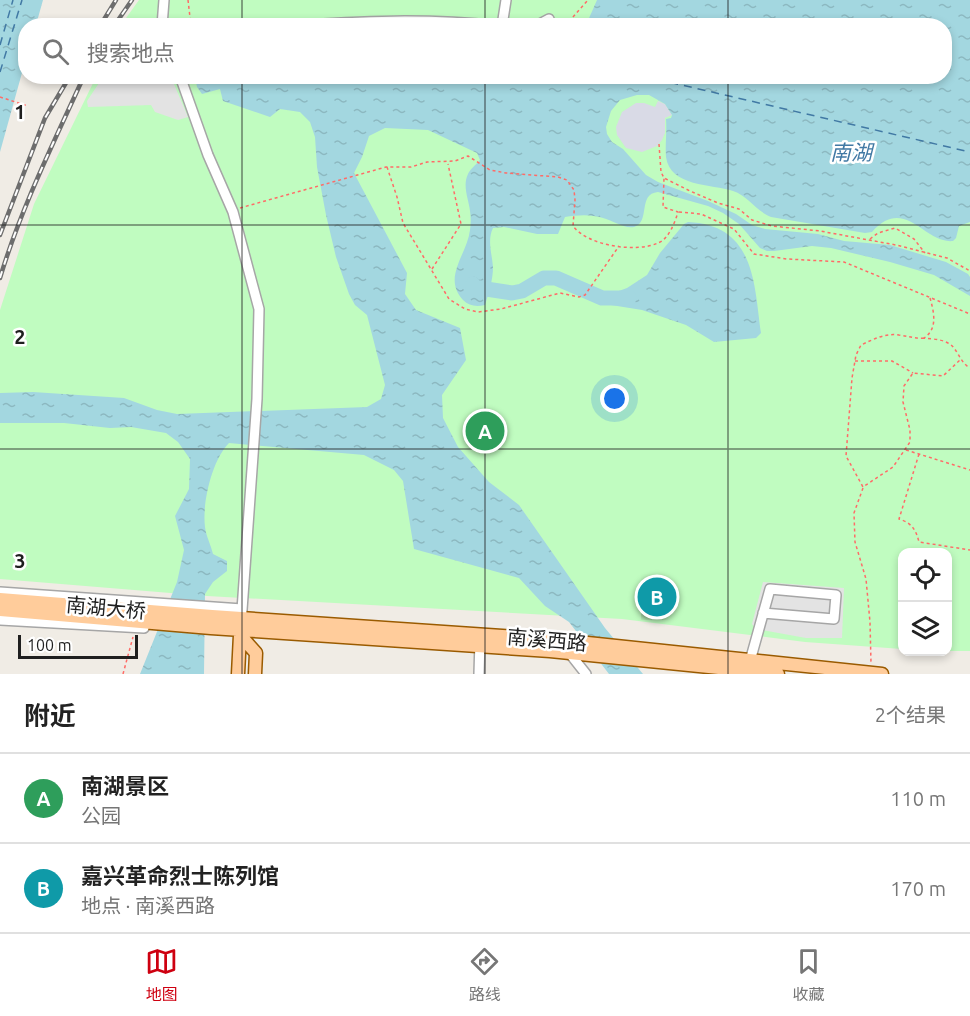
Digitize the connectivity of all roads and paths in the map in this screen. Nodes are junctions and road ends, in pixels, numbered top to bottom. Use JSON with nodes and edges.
{"nodes":[{"id":1,"x":164,"y":0,"type":"edge"},
{"id":2,"x":188,"y":0,"type":"edge"},
{"id":3,"x":506,"y":0,"type":"edge"},
{"id":4,"x":588,"y":0,"type":"edge"},
{"id":5,"x":163,"y":18,"type":"edge"},
{"id":6,"x":190,"y":18,"type":"edge"},
{"id":7,"x":503,"y":18,"type":"edge"},
{"id":8,"x":572,"y":18,"type":"edge"},
{"id":9,"x":183,"y":84,"type":"edge"},
{"id":10,"x":0,"y":96,"type":"edge"},
{"id":11,"x":28,"y":106,"type":"dead end"},
{"id":12,"x":659,"y":144,"type":"dead end"},
{"id":13,"x":447,"y":162,"type":"junction"},
{"id":14,"x":386,"y":166,"type":"junction"},
{"id":15,"x":664,"y":178,"type":"junction"},
{"id":16,"x":233,"y":210,"type":"junction"},
{"id":17,"x":678,"y":212,"type":"junction"},
{"id":18,"x":870,"y":240,"type":"junction"},
{"id":19,"x":619,"y":246,"type":"junction"},
{"id":20,"x":925,"y":253,"type":"junction"},
{"id":21,"x":432,"y":270,"type":"junction"},
{"id":22,"x":970,"y":271,"type":"edge"},
{"id":23,"x":930,"y":297,"type":"junction"},
{"id":24,"x":970,"y":314,"type":"edge"},
{"id":25,"x":924,"y":338,"type":"junction"},
{"id":26,"x":960,"y":360,"type":"junction"},
{"id":27,"x":855,"y":361,"type":"junction"},
{"id":28,"x":970,"y":368,"type":"edge"},
{"id":29,"x":914,"y":374,"type":"junction"},
{"id":30,"x":905,"y":449,"type":"junction"},
{"id":31,"x":919,"y":454,"type":"junction"},
{"id":32,"x":970,"y":470,"type":"edge"},
{"id":33,"x":864,"y":487,"type":"junction"},
{"id":34,"x":970,"y":550,"type":"edge"},
{"id":35,"x":0,"y":592,"type":"edge"},
{"id":36,"x":0,"y":599,"type":"edge"},
{"id":37,"x":0,"y":610,"type":"edge"},
{"id":38,"x":763,"y":613,"type":"junction"},
{"id":39,"x":0,"y":620,"type":"edge"},
{"id":40,"x":212,"y":621,"type":"junction"},
{"id":41,"x":241,"y":623,"type":"junction"},
{"id":42,"x":135,"y":627,"type":"junction"},
{"id":43,"x":480,"y":640,"type":"junction"},
{"id":44,"x":569,"y":647,"type":"junction"},
{"id":45,"x":749,"y":666,"type":"junction"},
{"id":46,"x":876,"y":673,"type":"edge"},
{"id":47,"x":123,"y":674,"type":"edge"},
{"id":48,"x":238,"y":674,"type":"edge"},
{"id":49,"x":255,"y":674,"type":"edge"},
{"id":50,"x":479,"y":674,"type":"edge"},
{"id":51,"x":586,"y":674,"type":"edge"},
{"id":52,"x":778,"y":674,"type":"edge"}],
"edges":[{"from":1,"to":5,"type":"street"},
{"from":2,"to":6,"type":"path"},
{"from":3,"to":7,"type":"street"},
{"from":4,"to":8,"type":"path"},
{"from":9,"to":16,"type":"street"},
{"from":10,"to":11,"type":"path"},
{"from":12,"to":15,"type":"path"},
{"from":13,"to":14,"type":"path"},
{"from":13,"to":19,"type":"path"},
{"from":13,"to":21,"type":"path"},
{"from":14,"to":16,"type":"path"},
{"from":14,"to":21,"type":"path"},
{"from":15,"to":17,"type":"path"},
{"from":15,"to":18,"type":"path"},
{"from":16,"to":41,"type":"street"},
{"from":17,"to":19,"type":"path"},
{"from":17,"to":23,"type":"path"},
{"from":18,"to":20,"type":"path"},
{"from":18,"to":20,"type":"path"},
{"from":19,"to":21,"type":"path"},
{"from":20,"to":22,"type":"path"},
{"from":23,"to":24,"type":"path"},
{"from":23,"to":25,"type":"path"},
{"from":25,"to":26,"type":"path"},
{"from":25,"to":27,"type":"path"},
{"from":26,"to":28,"type":"path"},
{"from":26,"to":29,"type":"path"},
{"from":27,"to":29,"type":"path"},
{"from":27,"to":33,"type":"path"},
{"from":29,"to":30,"type":"path"},
{"from":30,"to":31,"type":"path"},
{"from":30,"to":33,"type":"path"},
{"from":31,"to":32,"type":"path"},
{"from":31,"to":34,"type":"path"},
{"from":33,"to":46,"type":"path"},
{"from":35,"to":40,"type":"street"},
{"from":36,"to":40,"type":"main road","name":"南湖大桥"},
{"from":37,"to":40,"type":"main road","name":"南湖大桥"},
{"from":38,"to":38,"type":"street"},
{"from":38,"to":45,"type":"street"},
{"from":39,"to":42,"type":"street"},
{"from":40,"to":41,"type":"main road","name":"南溪西路"},
{"from":40,"to":41,"type":"street"},
{"from":40,"to":42,"type":"street"},
{"from":41,"to":43,"type":"main road","name":"南溪西路"},
{"from":41,"to":48,"type":"main road"},
{"from":41,"to":49,"type":"main road"},
{"from":42,"to":47,"type":"path"},
{"from":43,"to":44,"type":"main road","name":"南溪西路"},
{"from":43,"to":50,"type":"street"},
{"from":44,"to":45,"type":"main road","name":"南溪西路"},
{"from":44,"to":45,"type":"main road","name":"南溪西路"},
{"from":44,"to":51,"type":"street"},
{"from":45,"to":46,"type":"main road","name":"南溪西路"},
{"from":45,"to":52,"type":"main road","name":"南溪西路"}]}
